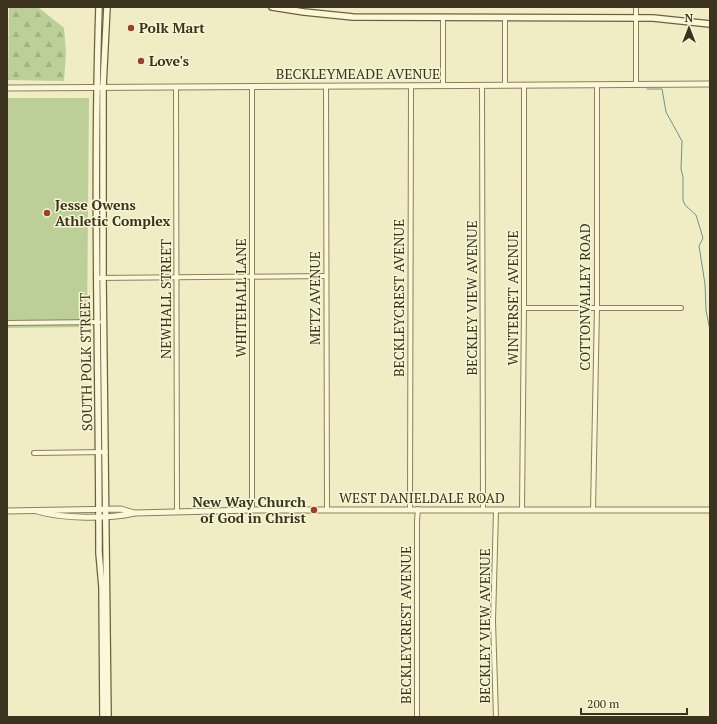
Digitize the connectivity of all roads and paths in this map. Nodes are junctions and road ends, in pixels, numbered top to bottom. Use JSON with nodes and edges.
{"nodes":[{"id":1,"x":99,"y":7,"type":"edge"},
{"id":2,"x":107,"y":7,"type":"edge"},
{"id":3,"x":272,"y":7,"type":"edge"},
{"id":4,"x":636,"y":7,"type":"edge"},
{"id":5,"x":443,"y":17,"type":"junction"},
{"id":6,"x":505,"y":18,"type":"junction"},
{"id":7,"x":636,"y":18,"type":"junction"},
{"id":8,"x":710,"y":24,"type":"edge"},
{"id":9,"x":710,"y":84,"type":"edge"},
{"id":10,"x":482,"y":85,"type":"junction"},
{"id":11,"x":505,"y":85,"type":"junction"},
{"id":12,"x":524,"y":85,"type":"junction"},
{"id":13,"x":597,"y":85,"type":"junction"},
{"id":14,"x":636,"y":85,"type":"junction"},
{"id":15,"x":252,"y":86,"type":"junction"},
{"id":16,"x":326,"y":86,"type":"junction"},
{"id":17,"x":411,"y":86,"type":"junction"},
{"id":18,"x":443,"y":86,"type":"junction"},
{"id":19,"x":100,"y":87,"type":"junction"},
{"id":20,"x":176,"y":87,"type":"junction"},
{"id":21,"x":7,"y":88,"type":"edge"},
{"id":22,"x":326,"y":276,"type":"junction"},
{"id":23,"x":177,"y":277,"type":"junction"},
{"id":24,"x":252,"y":277,"type":"junction"},
{"id":25,"x":100,"y":278,"type":"junction"},
{"id":26,"x":524,"y":308,"type":"junction"},
{"id":27,"x":597,"y":308,"type":"junction"},
{"id":28,"x":681,"y":308,"type":"dead end"},
{"id":29,"x":102,"y":322,"type":"junction"},
{"id":30,"x":7,"y":323,"type":"edge"},
{"id":31,"x":102,"y":358,"type":"junction"},
{"id":32,"x":105,"y":400,"type":"junction"},
{"id":33,"x":99,"y":401,"type":"junction"},
{"id":34,"x":99,"y":452,"type":"junction"},
{"id":35,"x":106,"y":452,"type":"junction"},
{"id":36,"x":34,"y":453,"type":"dead end"},
{"id":37,"x":99,"y":509,"type":"junction"},
{"id":38,"x":106,"y":509,"type":"junction"},
{"id":39,"x":410,"y":509,"type":"junction"},
{"id":40,"x":418,"y":509,"type":"junction"},
{"id":41,"x":252,"y":510,"type":"junction"},
{"id":42,"x":327,"y":510,"type":"junction"},
{"id":43,"x":483,"y":510,"type":"junction"},
{"id":44,"x":522,"y":510,"type":"junction"},
{"id":45,"x":593,"y":510,"type":"junction"},
{"id":46,"x":710,"y":510,"type":"edge"},
{"id":47,"x":7,"y":511,"type":"edge"},
{"id":48,"x":37,"y":511,"type":"junction"},
{"id":49,"x":496,"y":511,"type":"junction"},
{"id":50,"x":177,"y":512,"type":"junction"},
{"id":51,"x":135,"y":513,"type":"junction"},
{"id":52,"x":99,"y":516,"type":"junction"},
{"id":53,"x":106,"y":516,"type":"junction"},
{"id":54,"x":104,"y":587,"type":"junction"},
{"id":55,"x":103,"y":717,"type":"edge"},
{"id":56,"x":108,"y":717,"type":"edge"},
{"id":57,"x":417,"y":717,"type":"edge"},
{"id":58,"x":496,"y":717,"type":"edge"}],
"edges":[{"from":1,"to":19,"type":"main road","name":"SOUTH POLK STREET"},
{"from":2,"to":19,"type":"main road","name":"SOUTH POLK STREET"},
{"from":3,"to":5,"type":"main road"},
{"from":4,"to":7,"type":"street"},
{"from":5,"to":6,"type":"main road"},
{"from":5,"to":18,"type":"street"},
{"from":6,"to":7,"type":"main road"},
{"from":6,"to":11,"type":"street"},
{"from":7,"to":8,"type":"main road"},
{"from":7,"to":14,"type":"street"},
{"from":9,"to":14,"type":"street","name":"BECKLEYMEADE AVENUE"},
{"from":10,"to":11,"type":"street","name":"BECKLEYMEADE AVENUE"},
{"from":10,"to":18,"type":"street","name":"BECKLEYMEADE AVENUE"},
{"from":10,"to":43,"type":"street","name":"BECKLEY VIEW AVENUE"},
{"from":11,"to":12,"type":"street","name":"BECKLEYMEADE AVENUE"},
{"from":12,"to":13,"type":"street","name":"BECKLEYMEADE AVENUE"},
{"from":12,"to":26,"type":"street","name":"WINTERSET AVENUE"},
{"from":13,"to":14,"type":"street","name":"BECKLEYMEADE AVENUE"},
{"from":13,"to":27,"type":"street","name":"COTTONVALLEY ROAD"},
{"from":15,"to":16,"type":"street","name":"BECKLEYMEADE AVENUE"},
{"from":15,"to":20,"type":"street","name":"BECKLEYMEADE AVENUE"},
{"from":15,"to":24,"type":"street","name":"WHITEHALL LANE"},
{"from":16,"to":17,"type":"street","name":"BECKLEYMEADE AVENUE"},
{"from":16,"to":22,"type":"street","name":"METZ AVENUE"},
{"from":17,"to":18,"type":"street","name":"BECKLEYMEADE AVENUE"},
{"from":17,"to":39,"type":"street","name":"BECKLEYCREST AVENUE"},
{"from":19,"to":20,"type":"street","name":"BECKLEYMEADE AVENUE"},
{"from":19,"to":21,"type":"street","name":"BECKLEYMEADE AVENUE"},
{"from":19,"to":25,"type":"main road","name":"SOUTH POLK STREET"},
{"from":20,"to":23,"type":"street","name":"NEWHALL STREET"},
{"from":22,"to":24,"type":"street"},
{"from":22,"to":42,"type":"street","name":"METZ AVENUE"},
{"from":23,"to":24,"type":"street"},
{"from":23,"to":25,"type":"street"},
{"from":23,"to":50,"type":"street","name":"NEWHALL STREET"},
{"from":24,"to":41,"type":"street","name":"WHITEHALL LANE"},
{"from":25,"to":29,"type":"main road","name":"SOUTH POLK STREET"},
{"from":26,"to":27,"type":"street"},
{"from":26,"to":44,"type":"street","name":"WINTERSET AVENUE"},
{"from":27,"to":28,"type":"street"},
{"from":27,"to":45,"type":"street","name":"COTTONVALLEY ROAD"},
{"from":29,"to":30,"type":"street"},
{"from":29,"to":31,"type":"main road","name":"SOUTH POLK STREET"},
{"from":31,"to":32,"type":"main road","name":"SOUTH POLK STREET"},
{"from":31,"to":33,"type":"main road","name":"SOUTH POLK STREET"},
{"from":32,"to":33,"type":"main road"},
{"from":32,"to":35,"type":"main road","name":"SOUTH POLK STREET"},
{"from":33,"to":34,"type":"main road","name":"SOUTH POLK STREET"},
{"from":34,"to":35,"type":"street"},
{"from":34,"to":36,"type":"street"},
{"from":34,"to":37,"type":"main road","name":"SOUTH POLK STREET"},
{"from":35,"to":38,"type":"main road","name":"SOUTH POLK STREET"},
{"from":37,"to":38,"type":"street","name":"WEST DANIELDALE ROAD"},
{"from":37,"to":48,"type":"street","name":"WEST DANIELDALE ROAD"},
{"from":37,"to":52,"type":"main road","name":"SOUTH POLK STREET"},
{"from":38,"to":51,"type":"street","name":"WEST DANIELDALE ROAD"},
{"from":38,"to":53,"type":"main road","name":"SOUTH POLK STREET"},
{"from":39,"to":40,"type":"street","name":"WEST DANIELDALE ROAD"},
{"from":39,"to":42,"type":"street","name":"WEST DANIELDALE ROAD"},
{"from":40,"to":43,"type":"street","name":"WEST DANIELDALE ROAD"},
{"from":40,"to":57,"type":"street","name":"BECKLEYCREST AVENUE"},
{"from":41,"to":42,"type":"street","name":"WEST DANIELDALE ROAD"},
{"from":41,"to":50,"type":"street","name":"WEST DANIELDALE ROAD"},
{"from":43,"to":49,"type":"street","name":"WEST DANIELDALE ROAD"},
{"from":44,"to":45,"type":"street","name":"WEST DANIELDALE ROAD"},
{"from":44,"to":49,"type":"street","name":"WEST DANIELDALE ROAD"},
{"from":45,"to":46,"type":"street","name":"WEST DANIELDALE ROAD"},
{"from":47,"to":48,"type":"street"},
{"from":48,"to":52,"type":"street","name":"WEST DANIELDALE ROAD"},
{"from":49,"to":58,"type":"street","name":"BECKLEY VIEW AVENUE"},
{"from":50,"to":51,"type":"street","name":"WEST DANIELDALE ROAD"},
{"from":51,"to":53,"type":"street","name":"WEST DANIELDALE ROAD"},
{"from":52,"to":53,"type":"street","name":"WEST DANIELDALE ROAD"},
{"from":52,"to":54,"type":"main road","name":"SOUTH POLK STREET"},
{"from":53,"to":54,"type":"main road","name":"SOUTH POLK STREET"},
{"from":54,"to":55,"type":"main road","name":"SOUTH POLK STREET"},
{"from":54,"to":56,"type":"main road","name":"SOUTH POLK STREET"}]}
